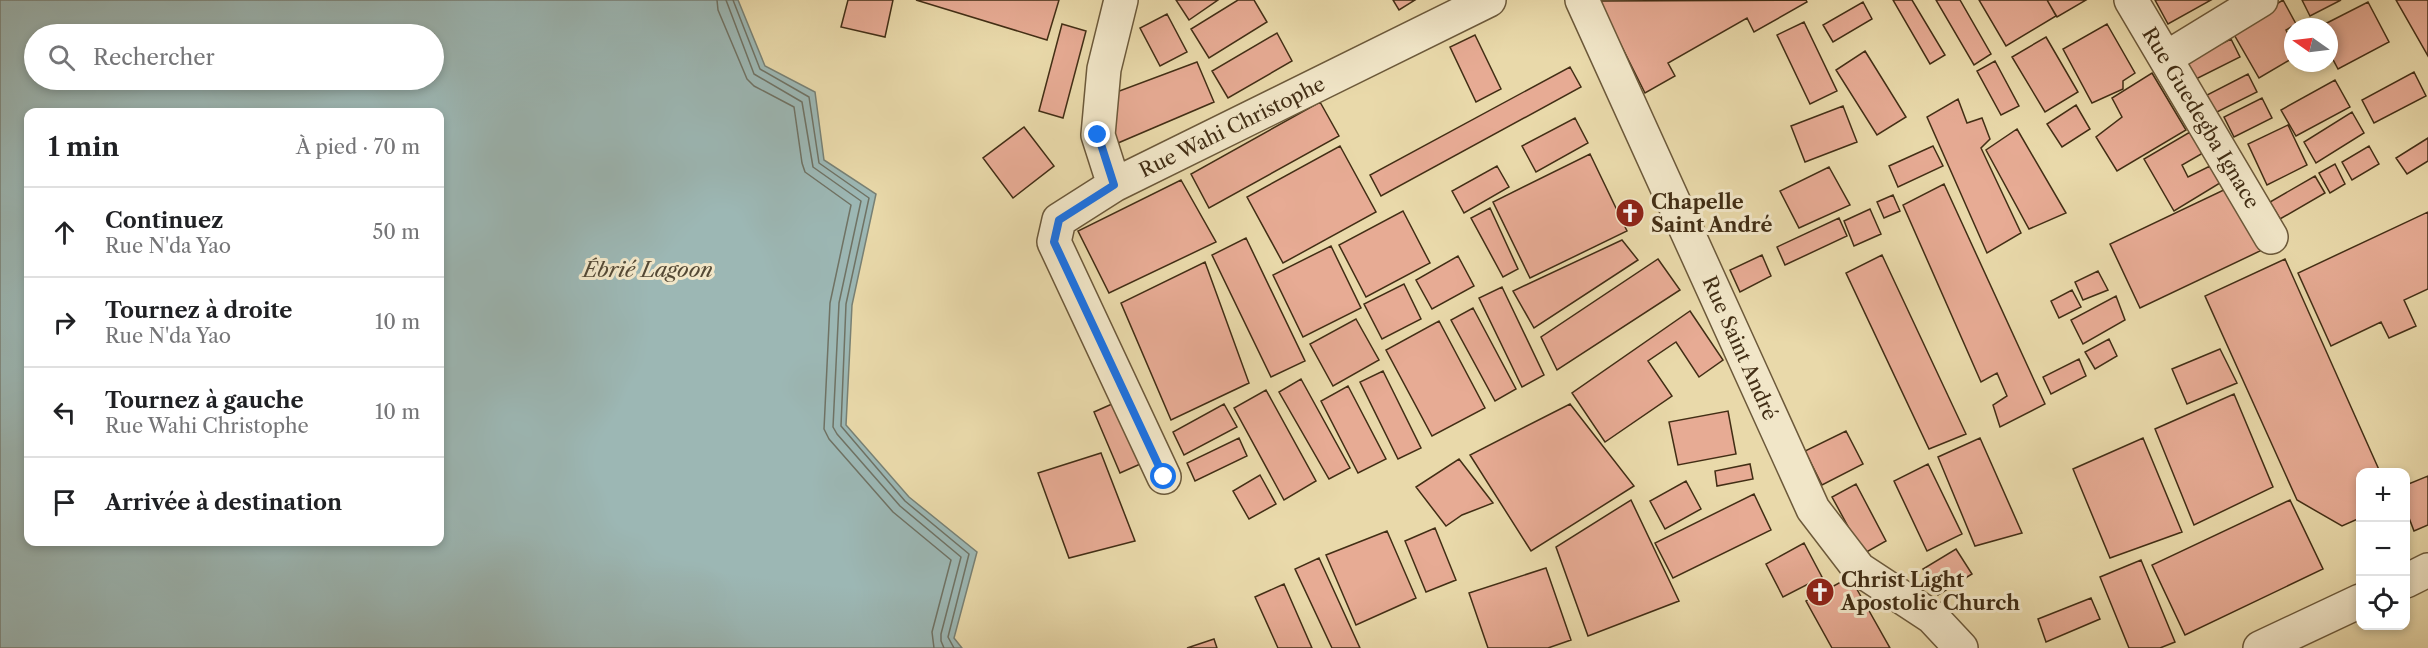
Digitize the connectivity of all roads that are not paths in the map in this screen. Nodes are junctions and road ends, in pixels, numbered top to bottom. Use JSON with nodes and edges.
{"nodes":[{"id":1,"x":1121,"y":0,"type":"edge"},
{"id":2,"x":1489,"y":0,"type":"edge"},
{"id":3,"x":1582,"y":0,"type":"edge"},
{"id":4,"x":2131,"y":0,"type":"edge"},
{"id":5,"x":2261,"y":0,"type":"edge"},
{"id":6,"x":2166,"y":58,"type":"junction"},
{"id":7,"x":1114,"y":185,"type":"junction"},
{"id":8,"x":2271,"y":237,"type":"dead end"},
{"id":9,"x":1164,"y":477,"type":"dead end"},
{"id":10,"x":2428,"y":570,"type":"edge"},
{"id":11,"x":2410,"y":579,"type":"edge"},
{"id":12,"x":2356,"y":604,"type":"edge"},
{"id":13,"x":1961,"y":648,"type":"edge"},
{"id":14,"x":2260,"y":648,"type":"edge"}],
"edges":[{"from":1,"to":7,"type":"street","name":"Rue Wahi Christophe"},
{"from":2,"to":7,"type":"street","name":"Rue Wahi Christophe"},
{"from":3,"to":13,"type":"street","name":"Rue Saint André"},
{"from":4,"to":6,"type":"street","name":"Rue Guedegba Ignace"},
{"from":5,"to":6,"type":"street"},
{"from":6,"to":8,"type":"street","name":"Rue Guedegba Ignace"},
{"from":7,"to":9,"type":"street"},
{"from":10,"to":11,"type":"street"},
{"from":12,"to":14,"type":"street"}]}
